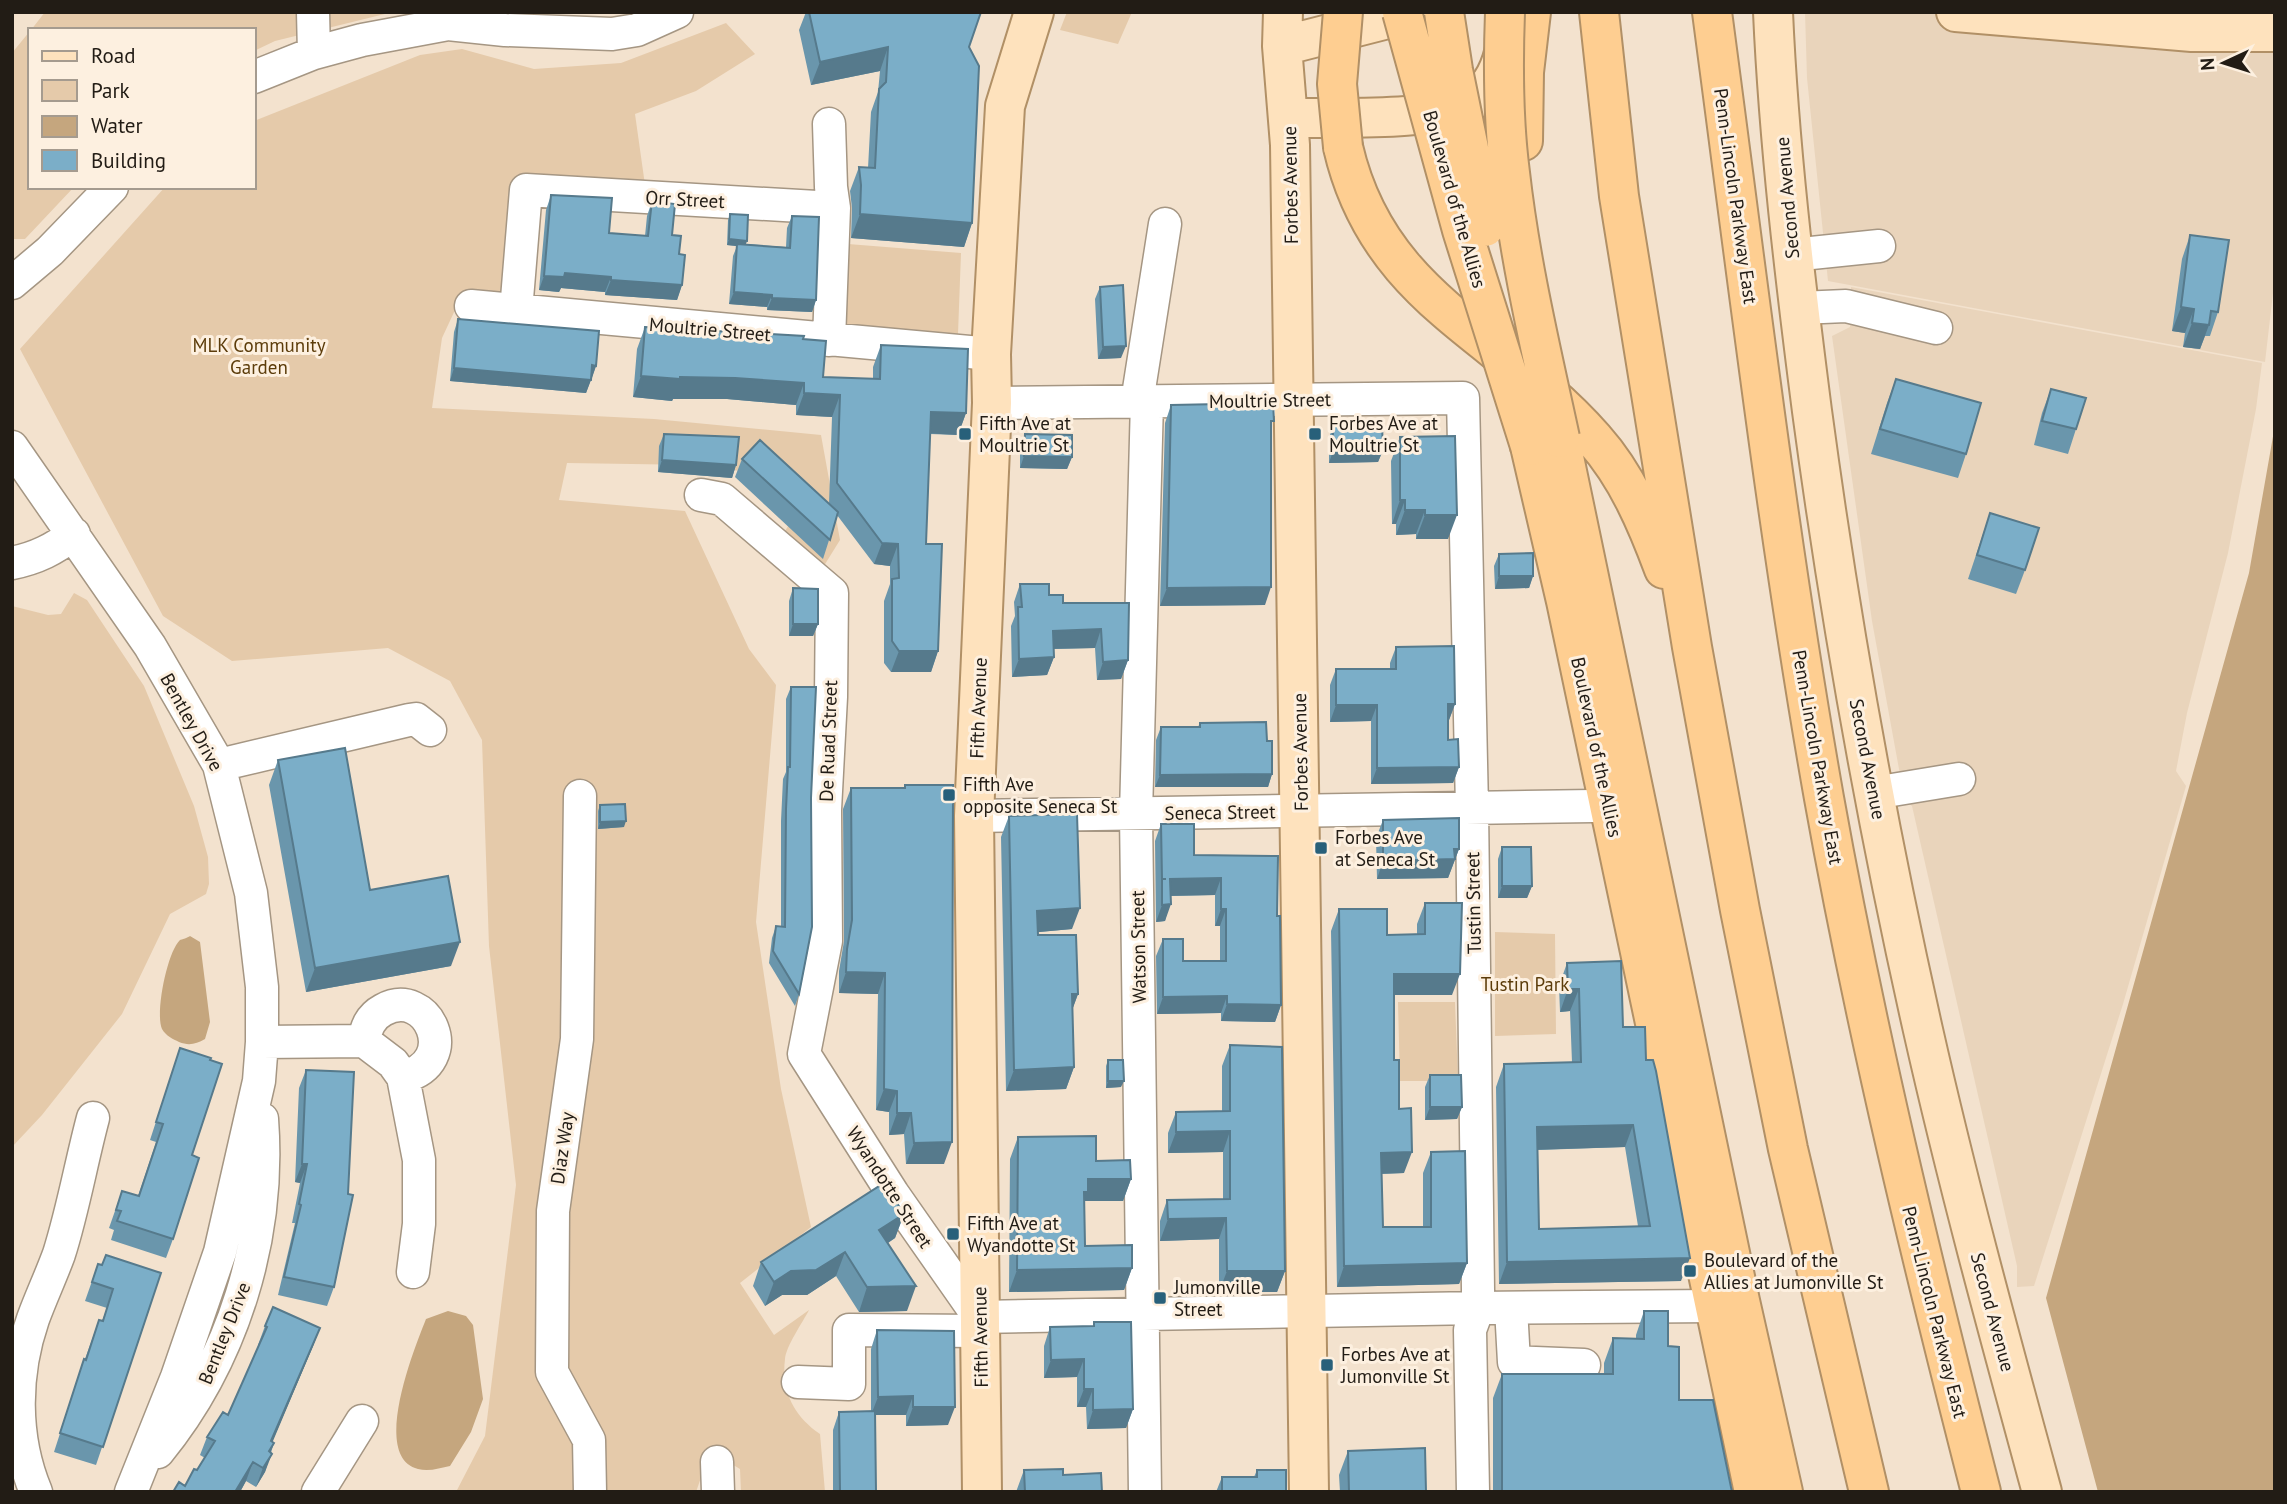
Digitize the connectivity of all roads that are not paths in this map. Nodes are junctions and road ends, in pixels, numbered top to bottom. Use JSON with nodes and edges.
{"nodes":[{"id":1,"x":313,"y":12,"type":"edge"},
{"id":2,"x":677,"y":12,"type":"edge"},
{"id":3,"x":1034,"y":12,"type":"edge"},
{"id":4,"x":1343,"y":12,"type":"edge"},
{"id":5,"x":1444,"y":12,"type":"edge"},
{"id":6,"x":1507,"y":12,"type":"edge"},
{"id":7,"x":1531,"y":12,"type":"edge"},
{"id":8,"x":1600,"y":12,"type":"edge"},
{"id":9,"x":1712,"y":12,"type":"edge"},
{"id":10,"x":1734,"y":12,"type":"edge"},
{"id":11,"x":1773,"y":12,"type":"edge"},
{"id":12,"x":1956,"y":12,"type":"edge"},
{"id":13,"x":1399,"y":15,"type":"edge"},
{"id":14,"x":1283,"y":29,"type":"edge"},
{"id":15,"x":2275,"y":32,"type":"edge"},
{"id":16,"x":314,"y":52,"type":"junction"},
{"id":17,"x":256,"y":76,"type":"edge"},
{"id":18,"x":1289,"y":118,"type":"junction"},
{"id":19,"x":829,"y":124,"type":"dead end"},
{"id":20,"x":110,"y":189,"type":"edge"},
{"id":21,"x":834,"y":208,"type":"junction"},
{"id":22,"x":1164,"y":224,"type":"dead end"},
{"id":23,"x":1880,"y":246,"type":"dead end"},
{"id":24,"x":1792,"y":255,"type":"junction"},
{"id":25,"x":1527,"y":279,"type":"junction"},
{"id":26,"x":12,"y":283,"type":"edge"},
{"id":27,"x":471,"y":306,"type":"dead end"},
{"id":28,"x":1799,"y":308,"type":"junction"},
{"id":29,"x":516,"y":311,"type":"junction"},
{"id":30,"x":1753,"y":320,"type":"junction"},
{"id":31,"x":1936,"y":328,"type":"dead end"},
{"id":32,"x":828,"y":340,"type":"junction"},
{"id":33,"x":991,"y":354,"type":"junction"},
{"id":34,"x":1464,"y":398,"type":"joint"},
{"id":35,"x":1294,"y":400,"type":"junction"},
{"id":36,"x":1142,"y":401,"type":"junction"},
{"id":37,"x":992,"y":403,"type":"junction"},
{"id":38,"x":1545,"y":442,"type":"junction"},
{"id":39,"x":12,"y":447,"type":"edge"},
{"id":40,"x":701,"y":495,"type":"dead end"},
{"id":41,"x":74,"y":534,"type":"junction"},
{"id":42,"x":12,"y":563,"type":"edge"},
{"id":43,"x":1692,"y":646,"type":"junction"},
{"id":44,"x":430,"y":730,"type":"dead end"},
{"id":45,"x":219,"y":765,"type":"junction"},
{"id":46,"x":1959,"y":779,"type":"dead end"},
{"id":47,"x":1874,"y":793,"type":"junction"},
{"id":48,"x":580,"y":796,"type":"dead end"},
{"id":49,"x":1593,"y":806,"type":"dead end"},
{"id":50,"x":1472,"y":808,"type":"junction"},
{"id":51,"x":1301,"y":811,"type":"junction"},
{"id":52,"x":1136,"y":814,"type":"junction"},
{"id":53,"x":974,"y":816,"type":"junction"},
{"id":54,"x":364,"y":1041,"type":"junction"},
{"id":55,"x":262,"y":1042,"type":"junction"},
{"id":56,"x":804,"y":1054,"type":"joint"},
{"id":57,"x":404,"y":1077,"type":"junction"},
{"id":58,"x":93,"y":1118,"type":"dead end"},
{"id":59,"x":413,"y":1272,"type":"dead end"},
{"id":60,"x":1714,"y":1306,"type":"junction"},
{"id":61,"x":1511,"y":1307,"type":"junction"},
{"id":62,"x":1478,"y":1308,"type":"junction"},
{"id":63,"x":1308,"y":1312,"type":"junction"},
{"id":64,"x":1142,"y":1314,"type":"junction"},
{"id":65,"x":979,"y":1324,"type":"junction"},
{"id":66,"x":1584,"y":1365,"type":"dead end"},
{"id":67,"x":798,"y":1382,"type":"dead end"},
{"id":68,"x":362,"y":1421,"type":"dead end"},
{"id":69,"x":133,"y":1486,"type":"edge"},
{"id":70,"x":36,"y":1492,"type":"edge"},
{"id":71,"x":318,"y":1492,"type":"edge"},
{"id":72,"x":590,"y":1492,"type":"edge"},
{"id":73,"x":982,"y":1492,"type":"edge"},
{"id":74,"x":1145,"y":1492,"type":"edge"},
{"id":75,"x":1309,"y":1492,"type":"edge"},
{"id":76,"x":1473,"y":1492,"type":"edge"},
{"id":77,"x":1754,"y":1492,"type":"edge"},
{"id":78,"x":1783,"y":1492,"type":"edge"},
{"id":79,"x":1869,"y":1492,"type":"edge"},
{"id":80,"x":1981,"y":1492,"type":"edge"},
{"id":81,"x":2042,"y":1492,"type":"edge"}],
"edges":[{"from":1,"to":16,"type":"street"},
{"from":2,"to":16,"type":"street"},
{"from":3,"to":33,"type":"main road","name":"Fifth Avenue"},
{"from":4,"to":43,"type":"highway","bridge":true},
{"from":5,"to":38,"type":"highway","bridge":true},
{"from":6,"to":18,"type":"main road"},
{"from":6,"to":25,"type":"highway","name":"Boulevard of the Allies","bridge":true},
{"from":7,"to":25,"type":"highway","bridge":true},
{"from":8,"to":43,"type":"highway"},
{"from":9,"to":30,"type":"highway","name":"Penn-Lincoln Parkway East"},
{"from":10,"to":30,"type":"highway"},
{"from":11,"to":24,"type":"main road","name":"Second Avenue"},
{"from":12,"to":15,"type":"main road"},
{"from":13,"to":14,"type":"main road"},
{"from":13,"to":38,"type":"highway","name":"Boulevard of the Allies","bridge":true},
{"from":14,"to":18,"type":"main road","name":"Forbes Avenue"},
{"from":16,"to":17,"type":"street"},
{"from":18,"to":35,"type":"main road","name":"Forbes Avenue"},
{"from":19,"to":21,"type":"street"},
{"from":20,"to":26,"type":"street"},
{"from":21,"to":29,"type":"street","name":"Orr Street"},
{"from":21,"to":32,"type":"street"},
{"from":22,"to":36,"type":"street","name":"Watson Street"},
{"from":23,"to":24,"type":"street"},
{"from":24,"to":28,"type":"main road","name":"Second Avenue"},
{"from":25,"to":38,"type":"highway","name":"Boulevard of the Allies","bridge":true},
{"from":27,"to":29,"type":"street","name":"Moultrie Street"},
{"from":28,"to":31,"type":"street"},
{"from":28,"to":47,"type":"main road","name":"Second Avenue"},
{"from":29,"to":32,"type":"street","name":"Moultrie Street"},
{"from":30,"to":80,"type":"highway","name":"Penn-Lincoln Parkway East"},
{"from":32,"to":33,"type":"street","name":"Moultrie Street"},
{"from":33,"to":37,"type":"main road","name":"Fifth Avenue"},
{"from":34,"to":35,"type":"street","name":"Moultrie Street"},
{"from":34,"to":50,"type":"street","name":"Tustin Street"},
{"from":35,"to":36,"type":"street","name":"Moultrie Street"},
{"from":35,"to":51,"type":"main road","name":"Forbes Avenue"},
{"from":36,"to":37,"type":"street","name":"Moultrie Street"},
{"from":36,"to":52,"type":"street","name":"Watson Street"},
{"from":37,"to":53,"type":"main road","name":"Fifth Avenue"},
{"from":38,"to":60,"type":"highway","name":"Boulevard of the Allies"},
{"from":38,"to":78,"type":"highway","name":"Boulevard of the Allies"},
{"from":39,"to":41,"type":"street","name":"Bentley Drive"},
{"from":40,"to":56,"type":"street","name":"De Ruad Street"},
{"from":41,"to":42,"type":"street"},
{"from":41,"to":45,"type":"street","name":"Bentley Drive"},
{"from":43,"to":79,"type":"highway"},
{"from":44,"to":45,"type":"street"},
{"from":45,"to":55,"type":"street","name":"Bentley Drive"},
{"from":46,"to":47,"type":"street"},
{"from":47,"to":81,"type":"main road","name":"Second Avenue"},
{"from":48,"to":72,"type":"street","name":"Diaz Way"},
{"from":49,"to":50,"type":"street","name":"Seneca Street"},
{"from":50,"to":51,"type":"street","name":"Seneca Street"},
{"from":50,"to":62,"type":"street","name":"Tustin Street"},
{"from":51,"to":52,"type":"street","name":"Seneca Street"},
{"from":51,"to":63,"type":"main road","name":"Forbes Avenue"},
{"from":52,"to":53,"type":"street","name":"Seneca Street"},
{"from":52,"to":64,"type":"street","name":"Watson Street"},
{"from":53,"to":65,"type":"main road","name":"Fifth Avenue"},
{"from":54,"to":55,"type":"street"},
{"from":54,"to":57,"type":"street"},
{"from":54,"to":57,"type":"street"},
{"from":55,"to":69,"type":"street","name":"Bentley Drive"},
{"from":56,"to":65,"type":"street","name":"Wyandotte Street"},
{"from":57,"to":59,"type":"street"},
{"from":58,"to":70,"type":"street"},
{"from":60,"to":61,"type":"street"},
{"from":60,"to":77,"type":"highway","name":"Boulevard of the Allies"},
{"from":61,"to":62,"type":"street"},
{"from":61,"to":66,"type":"street"},
{"from":62,"to":63,"type":"street"},
{"from":62,"to":76,"type":"street","name":"Tustin Street"},
{"from":63,"to":64,"type":"street"},
{"from":63,"to":75,"type":"main road","name":"Forbes Avenue"},
{"from":64,"to":65,"type":"street"},
{"from":64,"to":74,"type":"street","name":"Watson Street"},
{"from":65,"to":67,"type":"street"},
{"from":65,"to":73,"type":"main road","name":"Fifth Avenue"},
{"from":68,"to":71,"type":"street"}]}
